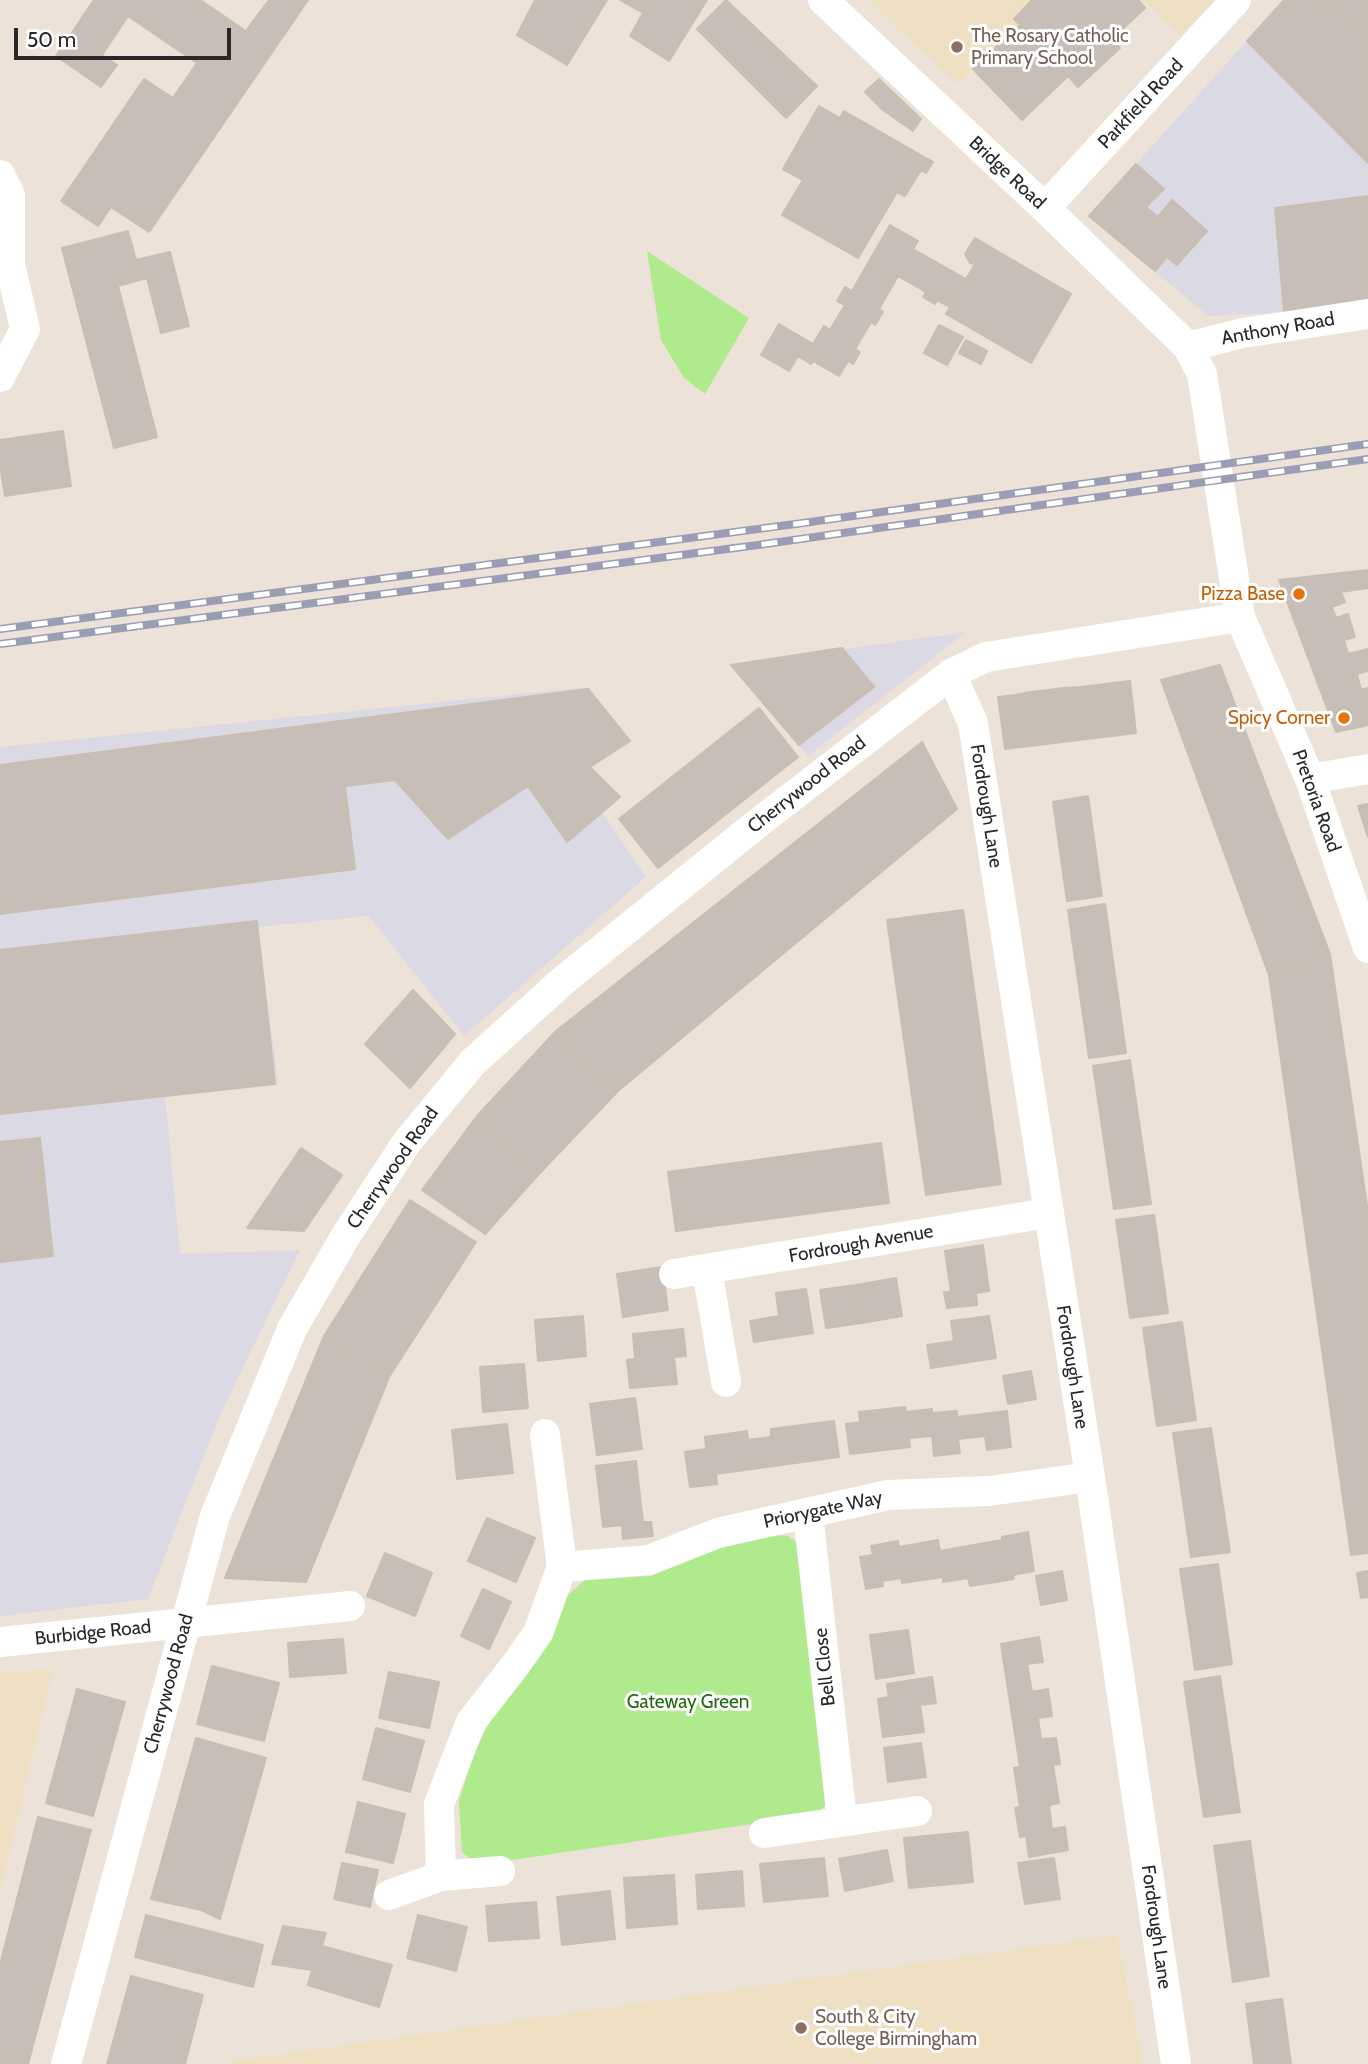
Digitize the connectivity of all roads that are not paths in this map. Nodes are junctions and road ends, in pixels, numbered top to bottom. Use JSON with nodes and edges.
{"nodes":[{"id":1,"x":823,"y":0,"type":"edge"},
{"id":2,"x":1236,"y":0,"type":"edge"},
{"id":3,"x":0,"y":175,"type":"edge"},
{"id":4,"x":1045,"y":208,"type":"junction"},
{"id":5,"x":1368,"y":314,"type":"edge"},
{"id":6,"x":1188,"y":348,"type":"junction"},
{"id":7,"x":0,"y":377,"type":"edge"},
{"id":8,"x":1238,"y":603,"type":"junction"},
{"id":9,"x":951,"y":674,"type":"junction"},
{"id":10,"x":1368,"y":769,"type":"edge"},
{"id":11,"x":1310,"y":779,"type":"junction"},
{"id":12,"x":1368,"y":948,"type":"edge"},
{"id":13,"x":1048,"y":1213,"type":"junction"},
{"id":14,"x":707,"y":1270,"type":"junction"},
{"id":15,"x":674,"y":1275,"type":"dead end"},
{"id":16,"x":726,"y":1382,"type":"dead end"},
{"id":17,"x":545,"y":1434,"type":"dead end"},
{"id":18,"x":1090,"y":1477,"type":"junction"},
{"id":19,"x":808,"y":1514,"type":"junction"},
{"id":20,"x":562,"y":1567,"type":"junction"},
{"id":21,"x":350,"y":1606,"type":"dead end"},
{"id":22,"x":185,"y":1624,"type":"junction"},
{"id":23,"x":0,"y":1642,"type":"edge"},
{"id":24,"x":917,"y":1811,"type":"dead end"},
{"id":25,"x":842,"y":1820,"type":"junction"},
{"id":26,"x":764,"y":1833,"type":"dead end"},
{"id":27,"x":500,"y":1871,"type":"dead end"},
{"id":28,"x":442,"y":1875,"type":"junction"},
{"id":29,"x":388,"y":1895,"type":"dead end"},
{"id":30,"x":66,"y":2064,"type":"edge"},
{"id":31,"x":1176,"y":2064,"type":"edge"}],
"edges":[{"from":1,"to":4,"type":"street","name":"Bridge Road"},
{"from":2,"to":4,"type":"street","name":"Parkfield Road"},
{"from":3,"to":7,"type":"street"},
{"from":4,"to":6,"type":"street","name":"Bridge Road"},
{"from":5,"to":6,"type":"street","name":"Anthony Road"},
{"from":6,"to":8,"type":"street","name":"Bridge Road"},
{"from":8,"to":9,"type":"street","name":"Cherrywood Road"},
{"from":8,"to":11,"type":"street","name":"Pretoria Road"},
{"from":9,"to":13,"type":"street","name":"Fordrough Lane"},
{"from":9,"to":22,"type":"street","name":"Cherrywood Road"},
{"from":10,"to":11,"type":"street"},
{"from":11,"to":12,"type":"street","name":"Pretoria Road"},
{"from":13,"to":14,"type":"street","name":"Fordrough Avenue"},
{"from":13,"to":18,"type":"street","name":"Fordrough Lane"},
{"from":14,"to":15,"type":"street","name":"Fordrough Avenue"},
{"from":14,"to":16,"type":"street"},
{"from":17,"to":20,"type":"street"},
{"from":18,"to":19,"type":"street","name":"Priorygate Way"},
{"from":18,"to":31,"type":"street","name":"Fordrough Lane"},
{"from":19,"to":20,"type":"street","name":"Priorygate Way"},
{"from":19,"to":25,"type":"street","name":"Bell Close"},
{"from":20,"to":28,"type":"street"},
{"from":21,"to":22,"type":"street","name":"Burbidge Road"},
{"from":22,"to":23,"type":"street","name":"Burbidge Road"},
{"from":22,"to":30,"type":"street","name":"Cherrywood Road"},
{"from":24,"to":25,"type":"street"},
{"from":25,"to":26,"type":"street"},
{"from":27,"to":28,"type":"street"},
{"from":28,"to":29,"type":"street"}]}
